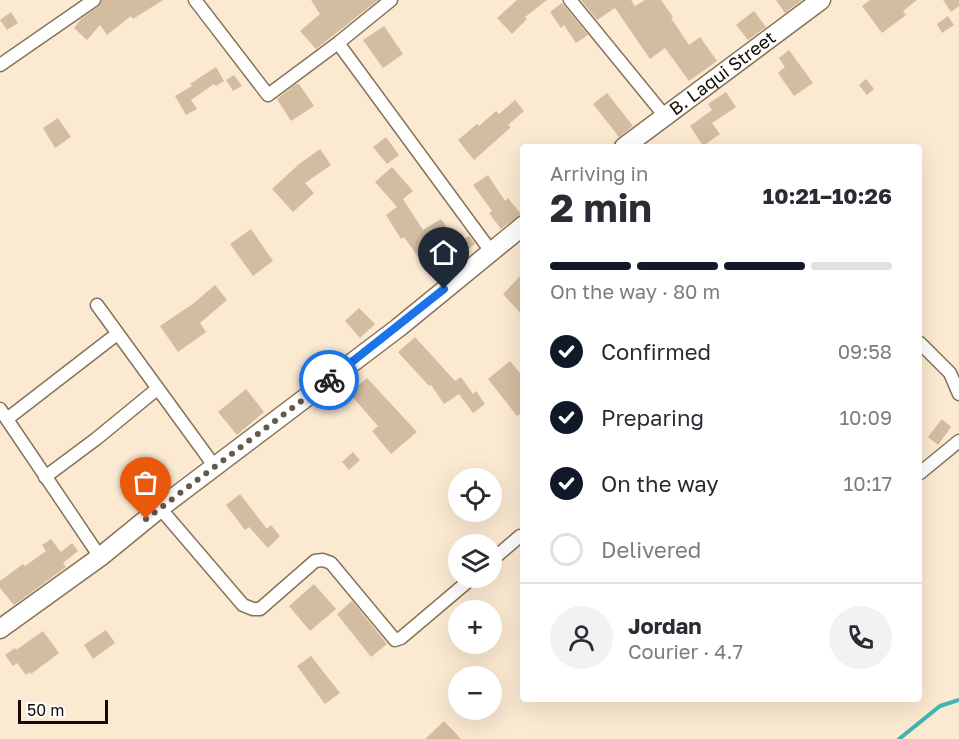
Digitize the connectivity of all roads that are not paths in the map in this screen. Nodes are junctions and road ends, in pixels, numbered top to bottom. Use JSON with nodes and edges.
{"nodes":[{"id":1,"x":94,"y":0,"type":"edge"},
{"id":2,"x":195,"y":0,"type":"edge"},
{"id":3,"x":391,"y":0,"type":"edge"},
{"id":4,"x":570,"y":0,"type":"edge"},
{"id":5,"x":821,"y":0,"type":"edge"},
{"id":6,"x":338,"y":43,"type":"junction"},
{"id":7,"x":0,"y":65,"type":"edge"},
{"id":8,"x":664,"y":115,"type":"junction"},
{"id":9,"x":628,"y":144,"type":"edge"},
{"id":10,"x":520,"y":228,"type":"edge"},
{"id":11,"x":490,"y":250,"type":"junction"},
{"id":12,"x":97,"y":305,"type":"dead end"},
{"id":13,"x":117,"y":334,"type":"junction"},
{"id":14,"x":922,"y":345,"type":"edge"},
{"id":15,"x":157,"y":389,"type":"junction"},
{"id":16,"x":959,"y":394,"type":"edge"},
{"id":17,"x":3,"y":414,"type":"edge"},
{"id":18,"x":959,"y":441,"type":"edge"},
{"id":19,"x":215,"y":467,"type":"junction"},
{"id":20,"x":922,"y":471,"type":"edge"},
{"id":21,"x":45,"y":477,"type":"junction"},
{"id":22,"x":160,"y":508,"type":"junction"},
{"id":23,"x":520,"y":536,"type":"edge"},
{"id":24,"x":502,"y":551,"type":"edge"},
{"id":25,"x":100,"y":557,"type":"junction"},
{"id":26,"x":460,"y":588,"type":"edge"},
{"id":27,"x":0,"y":630,"type":"edge"}],
"edges":[{"from":1,"to":7,"type":"street"},
{"from":2,"to":6,"type":"street"},
{"from":3,"to":6,"type":"street"},
{"from":4,"to":8,"type":"street"},
{"from":5,"to":8,"type":"main road","name":"B. Laqui Street"},
{"from":6,"to":11,"type":"street"},
{"from":8,"to":9,"type":"main road","name":"B. Laqui Street"},
{"from":10,"to":11,"type":"main road"},
{"from":11,"to":19,"type":"main road"},
{"from":12,"to":13,"type":"street"},
{"from":13,"to":15,"type":"street"},
{"from":13,"to":17,"type":"street"},
{"from":14,"to":16,"type":"street"},
{"from":15,"to":19,"type":"street"},
{"from":15,"to":21,"type":"street"},
{"from":17,"to":21,"type":"street"},
{"from":18,"to":20,"type":"street"},
{"from":19,"to":22,"type":"main road"},
{"from":21,"to":25,"type":"street"},
{"from":22,"to":25,"type":"main road"},
{"from":22,"to":26,"type":"street"},
{"from":23,"to":24,"type":"street"},
{"from":25,"to":27,"type":"main road"}]}
